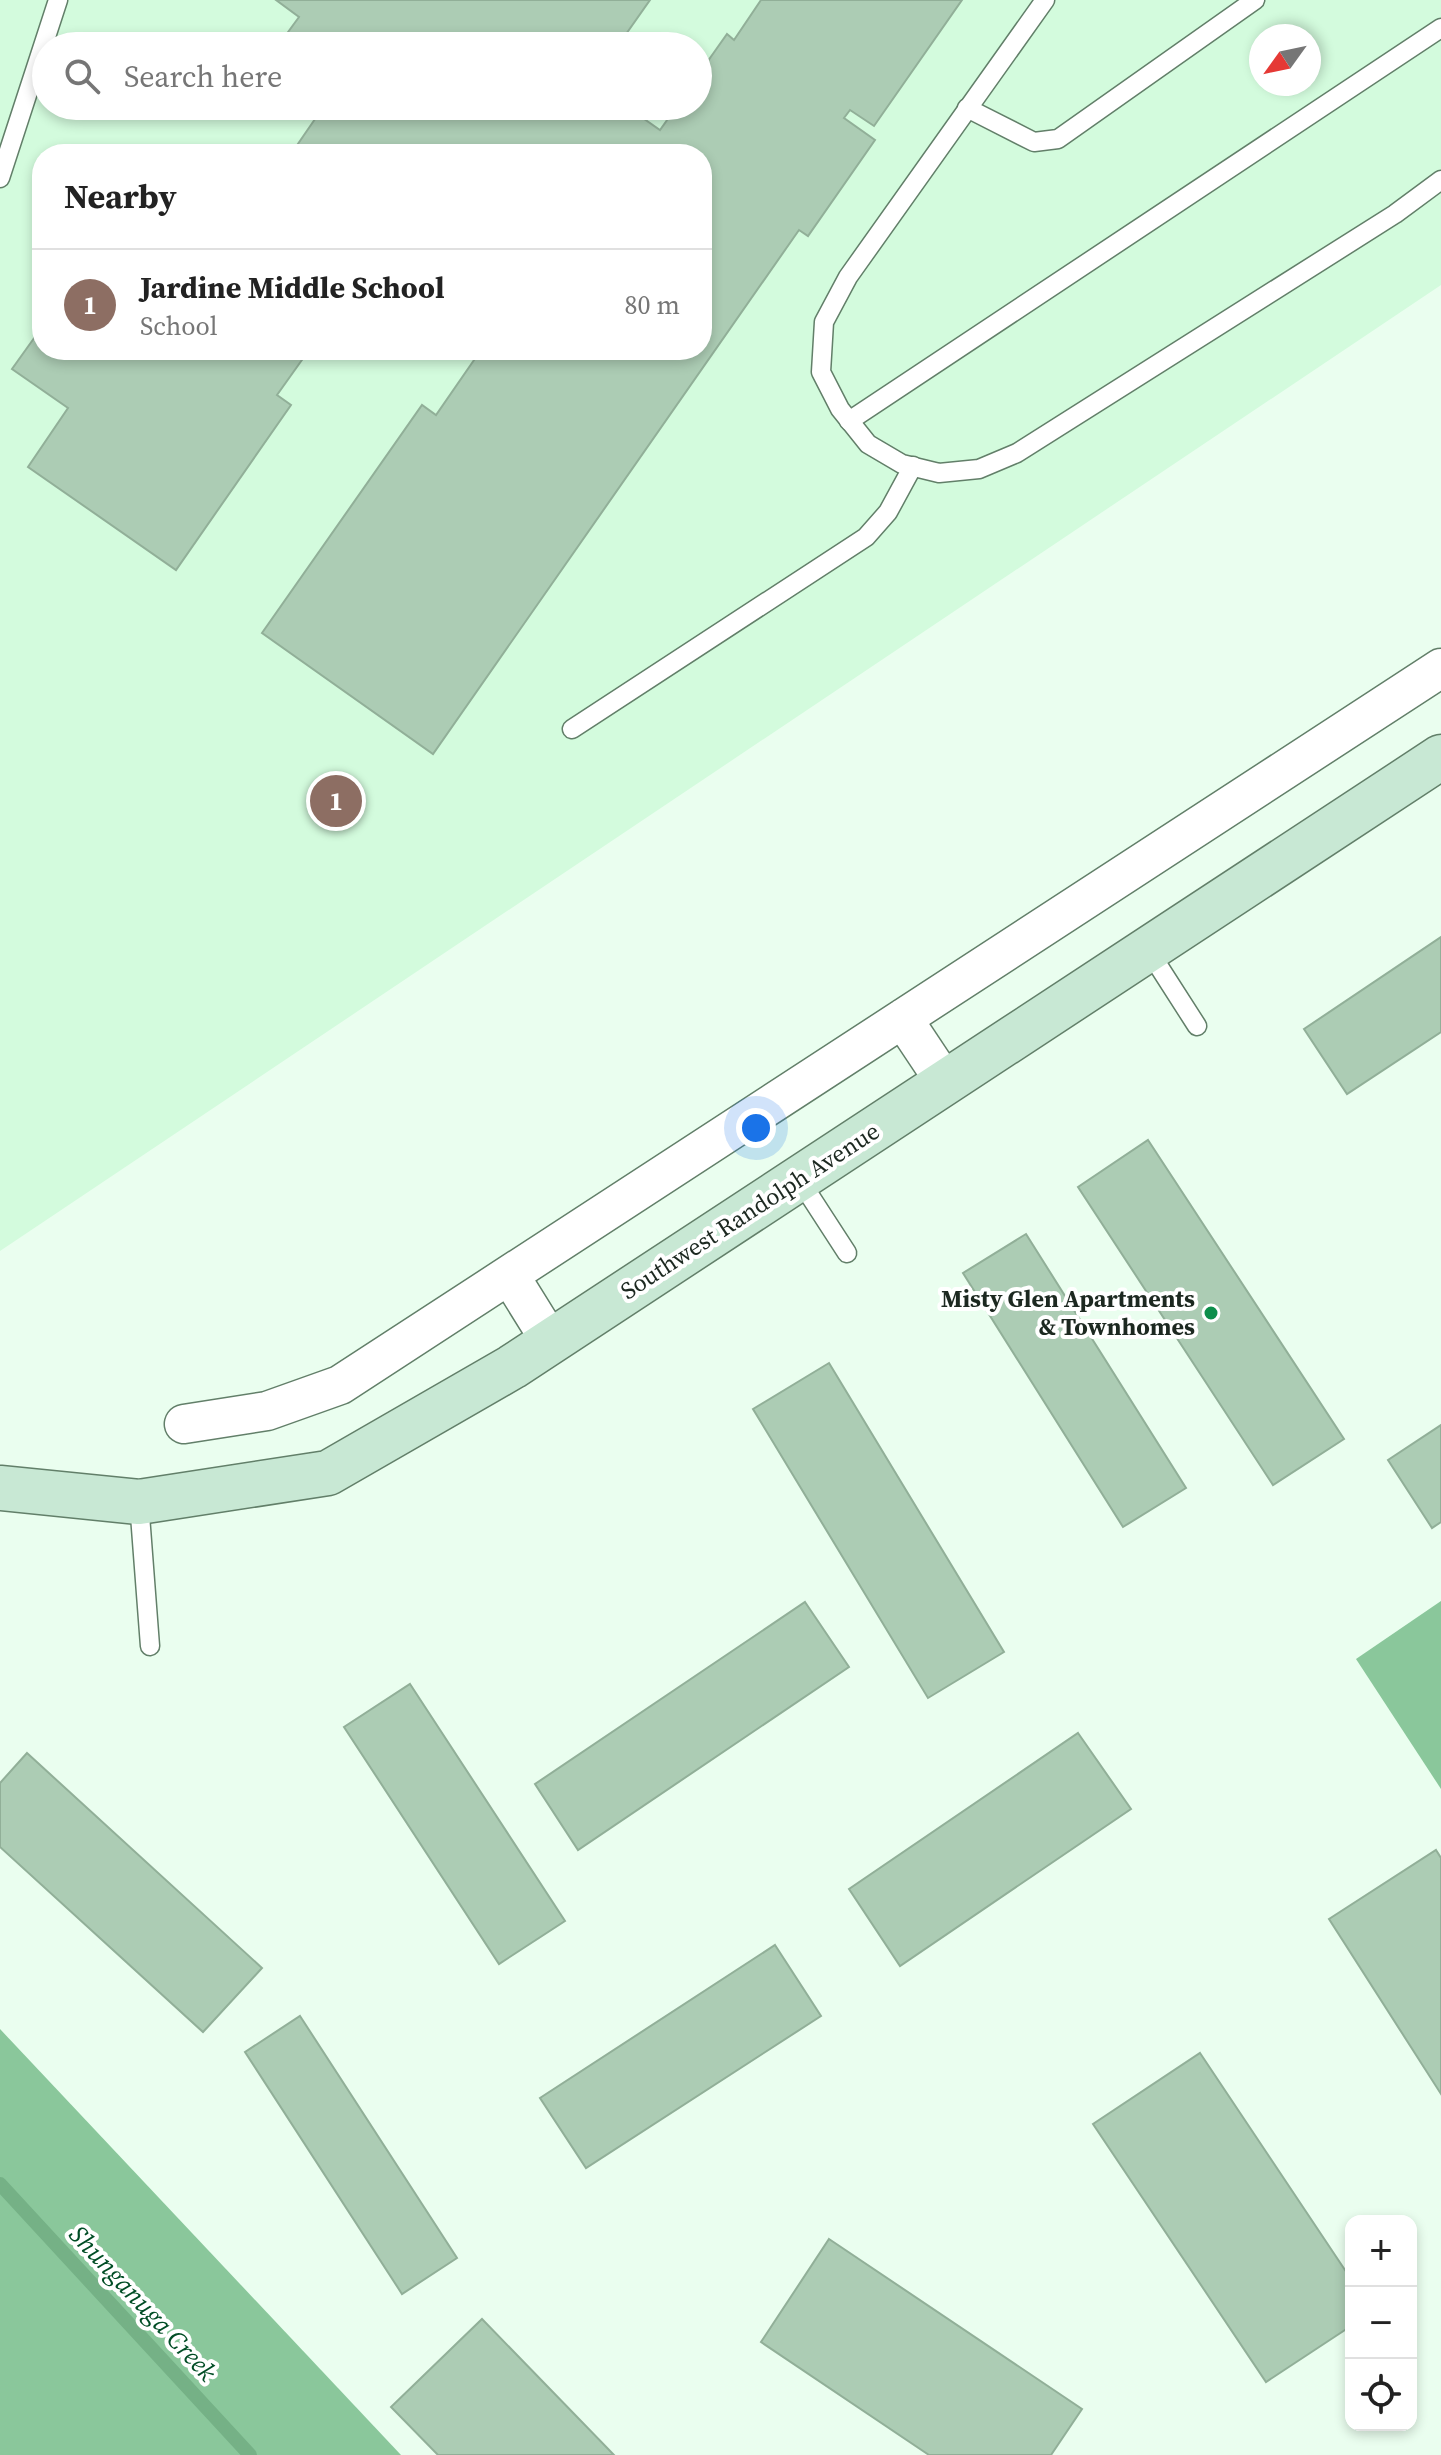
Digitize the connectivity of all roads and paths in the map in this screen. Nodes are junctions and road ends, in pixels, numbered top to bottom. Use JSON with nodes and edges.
{"nodes":[{"id":1,"x":58,"y":0,"type":"edge"},
{"id":2,"x":1045,"y":0,"type":"edge"},
{"id":3,"x":1255,"y":0,"type":"edge"},
{"id":4,"x":1441,"y":28,"type":"edge"},
{"id":5,"x":48,"y":32,"type":"edge"},
{"id":6,"x":32,"y":80,"type":"edge"},
{"id":7,"x":967,"y":108,"type":"junction"},
{"id":8,"x":0,"y":178,"type":"edge"},
{"id":9,"x":1441,"y":180,"type":"edge"},
{"id":10,"x":849,"y":421,"type":"junction"},
{"id":11,"x":913,"y":466,"type":"junction"},
{"id":12,"x":1441,"y":668,"type":"edge"},
{"id":13,"x":572,"y":729,"type":"dead end"},
{"id":14,"x":1441,"y":757,"type":"edge"},
{"id":15,"x":1147,"y":948,"type":"junction"},
{"id":16,"x":903,"y":1019,"type":"junction"},
{"id":17,"x":1197,"y":1026,"type":"dead end"},
{"id":18,"x":945,"y":1082,"type":"junction"},
{"id":19,"x":799,"y":1179,"type":"junction"},
{"id":20,"x":847,"y":1253,"type":"dead end"},
{"id":21,"x":510,"y":1276,"type":"junction"},
{"id":22,"x":551,"y":1342,"type":"junction"},
{"id":23,"x":184,"y":1424,"type":"dead end"},
{"id":24,"x":0,"y":1488,"type":"edge"},
{"id":25,"x":139,"y":1502,"type":"junction"},
{"id":26,"x":150,"y":1646,"type":"dead end"}],
"edges":[{"from":1,"to":5,"type":"lane"},
{"from":2,"to":7,"type":"lane"},
{"from":3,"to":7,"type":"lane"},
{"from":4,"to":10,"type":"lane"},
{"from":6,"to":8,"type":"lane"},
{"from":7,"to":10,"type":"lane"},
{"from":9,"to":11,"type":"lane"},
{"from":10,"to":11,"type":"lane"},
{"from":11,"to":13,"type":"lane"},
{"from":12,"to":16,"type":"street"},
{"from":14,"to":15,"type":"street","name":"Southwest Randolph Avenue"},
{"from":15,"to":17,"type":"lane"},
{"from":15,"to":18,"type":"street","name":"Southwest Randolph Avenue"},
{"from":16,"to":18,"type":"street"},
{"from":16,"to":21,"type":"street"},
{"from":18,"to":19,"type":"street","name":"Southwest Randolph Avenue"},
{"from":19,"to":20,"type":"lane"},
{"from":19,"to":22,"type":"street","name":"Southwest Randolph Avenue"},
{"from":21,"to":22,"type":"street"},
{"from":21,"to":23,"type":"street"},
{"from":22,"to":25,"type":"street","name":"Southwest Randolph Avenue"},
{"from":24,"to":25,"type":"street","name":"Southwest Randolph Avenue"},
{"from":25,"to":26,"type":"lane"}]}
